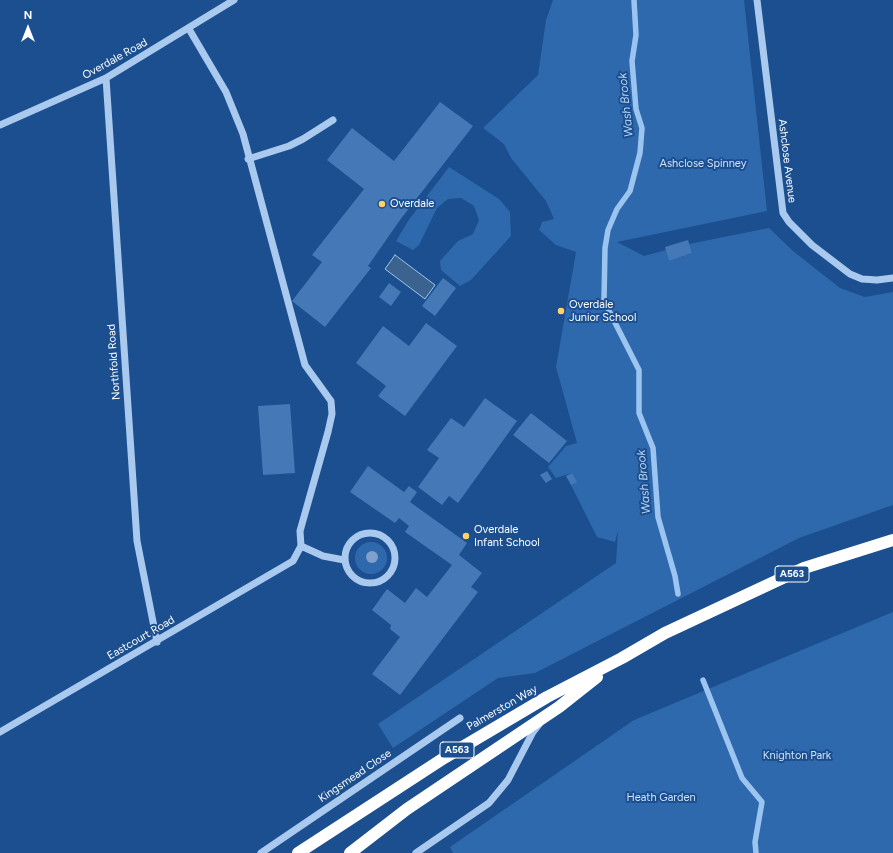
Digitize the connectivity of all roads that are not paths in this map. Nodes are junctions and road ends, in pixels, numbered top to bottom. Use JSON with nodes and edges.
{"nodes":[{"id":1,"x":234,"y":0,"type":"edge"},
{"id":2,"x":757,"y":0,"type":"edge"},
{"id":3,"x":189,"y":29,"type":"junction"},
{"id":4,"x":106,"y":78,"type":"junction"},
{"id":5,"x":333,"y":120,"type":"dead end"},
{"id":6,"x":0,"y":125,"type":"edge"},
{"id":7,"x":248,"y":159,"type":"junction"},
{"id":8,"x":893,"y":278,"type":"edge"},
{"id":9,"x":893,"y":540,"type":"edge"},
{"id":10,"x":301,"y":546,"type":"junction"},
{"id":11,"x":344,"y":560,"type":"junction"},
{"id":12,"x":157,"y":642,"type":"junction"},
{"id":13,"x":622,"y":658,"type":"junction"},
{"id":14,"x":548,"y":714,"type":"junction"},
{"id":15,"x":460,"y":718,"type":"dead end"},
{"id":16,"x":0,"y":732,"type":"edge"},
{"id":17,"x":262,"y":853,"type":"edge"},
{"id":18,"x":298,"y":853,"type":"edge"},
{"id":19,"x":350,"y":853,"type":"edge"},
{"id":20,"x":416,"y":853,"type":"edge"}],
"edges":[{"from":1,"to":3,"type":"street","name":"Overdale Road"},
{"from":2,"to":8,"type":"street","name":"Ashclose Avenue"},
{"from":3,"to":4,"type":"street","name":"Overdale Road"},
{"from":3,"to":7,"type":"street"},
{"from":4,"to":6,"type":"street","name":"Overdale Road"},
{"from":4,"to":12,"type":"street","name":"Northfold Road"},
{"from":5,"to":7,"type":"street"},
{"from":7,"to":10,"type":"street"},
{"from":9,"to":13,"type":"highway","name":"Palmerston Way","number":"A563"},
{"from":10,"to":11,"type":"street"},
{"from":10,"to":12,"type":"street","name":"Eastcourt Road"},
{"from":11,"to":11,"type":"street"},
{"from":12,"to":16,"type":"street","name":"Eastcourt Road"},
{"from":13,"to":14,"type":"highway","name":"Palmerston Way","number":"A563"},
{"from":13,"to":18,"type":"highway","name":"Palmerston Way","number":"A563"},
{"from":14,"to":19,"type":"highway","name":"Palmerston Way","number":"A563"},
{"from":14,"to":20,"type":"street"},
{"from":15,"to":17,"type":"street","name":"Kingsmead Close"}]}
